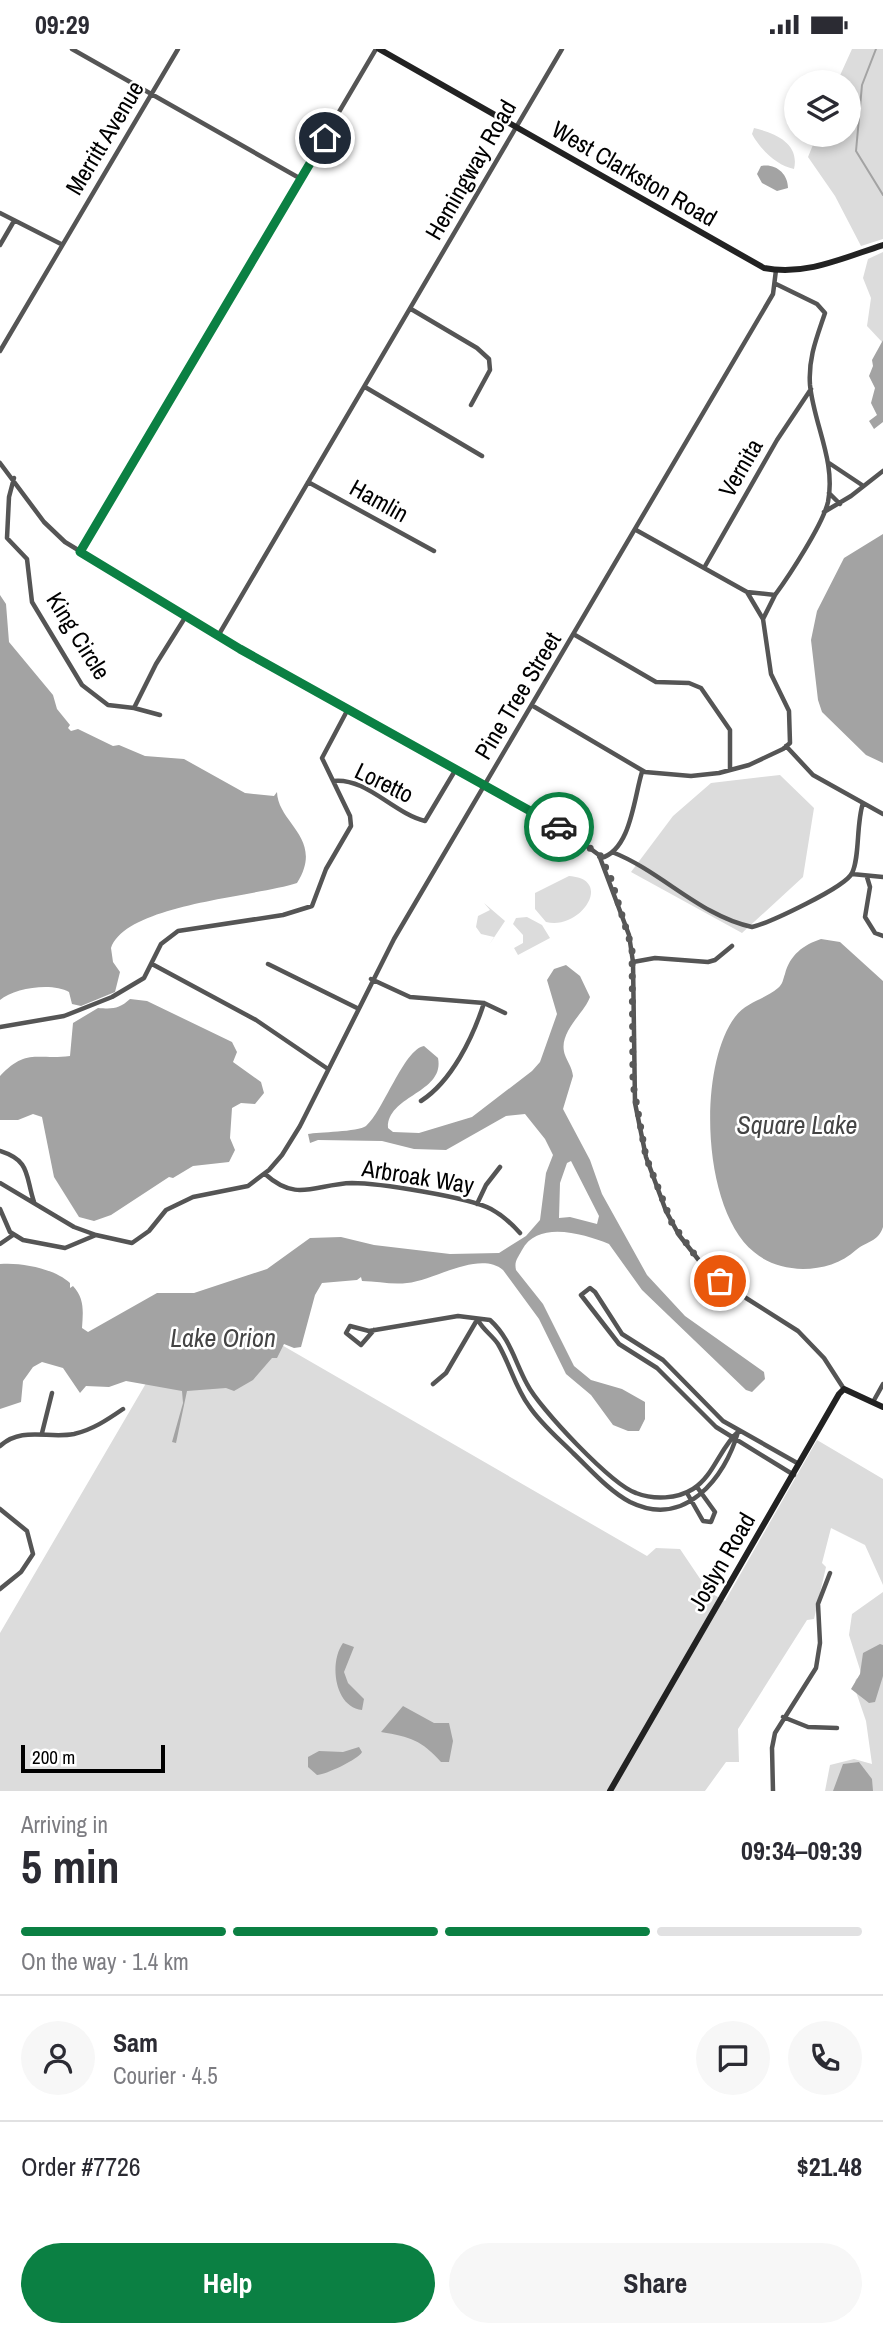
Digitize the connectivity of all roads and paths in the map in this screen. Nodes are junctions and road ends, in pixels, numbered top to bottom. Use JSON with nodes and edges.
{"nodes":[{"id":1,"x":72,"y":49,"type":"edge"},
{"id":2,"x":178,"y":49,"type":"edge"},
{"id":3,"x":378,"y":49,"type":"edge"},
{"id":4,"x":562,"y":49,"type":"edge"},
{"id":5,"x":151,"y":94,"type":"junction"},
{"id":6,"x":516,"y":128,"type":"junction"},
{"id":7,"x":301,"y":179,"type":"junction"},
{"id":8,"x":0,"y":213,"type":"edge"},
{"id":9,"x":14,"y":221,"type":"junction"},
{"id":10,"x":61,"y":244,"type":"junction"},
{"id":11,"x":883,"y":244,"type":"edge"},
{"id":12,"x":0,"y":245,"type":"edge"},
{"id":13,"x":776,"y":270,"type":"junction"},
{"id":14,"x":776,"y":284,"type":"junction"},
{"id":15,"x":411,"y":309,"type":"junction"},
{"id":16,"x":0,"y":351,"type":"edge"},
{"id":17,"x":365,"y":387,"type":"junction"},
{"id":18,"x":811,"y":389,"type":"junction"},
{"id":19,"x":471,"y":405,"type":"dead end"},
{"id":20,"x":482,"y":456,"type":"dead end"},
{"id":21,"x":828,"y":462,"type":"junction"},
{"id":22,"x":0,"y":463,"type":"edge"},
{"id":23,"x":883,"y":471,"type":"edge"},
{"id":24,"x":14,"y":478,"type":"junction"},
{"id":25,"x":308,"y":482,"type":"junction"},
{"id":26,"x":863,"y":485,"type":"junction"},
{"id":27,"x":829,"y":493,"type":"junction"},
{"id":28,"x":840,"y":504,"type":"junction"},
{"id":29,"x":824,"y":512,"type":"junction"},
{"id":30,"x":636,"y":530,"type":"junction"},
{"id":31,"x":434,"y":551,"type":"dead end"},
{"id":32,"x":80,"y":552,"type":"junction"},
{"id":33,"x":704,"y":568,"type":"junction"},
{"id":34,"x":747,"y":592,"type":"junction"},
{"id":35,"x":775,"y":595,"type":"junction"},
{"id":36,"x":186,"y":616,"type":"junction"},
{"id":37,"x":763,"y":619,"type":"junction"},
{"id":38,"x":575,"y":635,"type":"junction"},
{"id":39,"x":218,"y":636,"type":"junction"},
{"id":40,"x":533,"y":706,"type":"junction"},
{"id":41,"x":134,"y":708,"type":"junction"},
{"id":42,"x":348,"y":709,"type":"junction"},
{"id":43,"x":160,"y":715,"type":"dead end"},
{"id":44,"x":786,"y":746,"type":"junction"},
{"id":45,"x":456,"y":769,"type":"junction"},
{"id":46,"x":730,"y":770,"type":"junction"},
{"id":47,"x":642,"y":772,"type":"junction"},
{"id":48,"x":333,"y":781,"type":"junction"},
{"id":49,"x":486,"y":785,"type":"junction"},
{"id":50,"x":863,"y":803,"type":"junction"},
{"id":51,"x":883,"y":814,"type":"edge"},
{"id":52,"x":612,"y":852,"type":"junction"},
{"id":53,"x":601,"y":857,"type":"junction"},
{"id":54,"x":852,"y":873,"type":"junction"},
{"id":55,"x":867,"y":877,"type":"junction"},
{"id":56,"x":883,"y":877,"type":"edge"},
{"id":57,"x":883,"y":936,"type":"edge"},
{"id":58,"x":732,"y":946,"type":"dead end"},
{"id":59,"x":634,"y":963,"type":"junction"},
{"id":60,"x":152,"y":964,"type":"junction"},
{"id":61,"x":268,"y":964,"type":"dead end"},
{"id":62,"x":371,"y":979,"type":"junction"},
{"id":63,"x":484,"y":1003,"type":"junction"},
{"id":64,"x":357,"y":1008,"type":"junction"},
{"id":65,"x":505,"y":1013,"type":"dead end"},
{"id":66,"x":0,"y":1027,"type":"edge"},
{"id":67,"x":328,"y":1069,"type":"junction"},
{"id":68,"x":421,"y":1101,"type":"dead end"},
{"id":69,"x":0,"y":1151,"type":"edge"},
{"id":70,"x":500,"y":1167,"type":"dead end"},
{"id":71,"x":265,"y":1174,"type":"junction"},
{"id":72,"x":0,"y":1182,"type":"edge"},
{"id":73,"x":34,"y":1203,"type":"junction"},
{"id":74,"x":477,"y":1204,"type":"junction"},
{"id":75,"x":0,"y":1209,"type":"edge"},
{"id":76,"x":520,"y":1233,"type":"dead end"},
{"id":77,"x":13,"y":1235,"type":"junction"},
{"id":78,"x":96,"y":1235,"type":"junction"},
{"id":79,"x":0,"y":1244,"type":"edge"},
{"id":80,"x":602,"y":1306,"type":"junction"},
{"id":81,"x":593,"y":1311,"type":"junction"},
{"id":82,"x":478,"y":1319,"type":"junction"},
{"id":83,"x":374,"y":1330,"type":"junction"},
{"id":84,"x":433,"y":1384,"type":"dead end"},
{"id":85,"x":883,"y":1384,"type":"edge"},
{"id":86,"x":844,"y":1389,"type":"junction"},
{"id":87,"x":52,"y":1393,"type":"dead end"},
{"id":88,"x":873,"y":1402,"type":"junction"},
{"id":89,"x":883,"y":1408,"type":"edge"},
{"id":90,"x":123,"y":1409,"type":"dead end"},
{"id":91,"x":738,"y":1431,"type":"junction"},
{"id":92,"x":42,"y":1433,"type":"junction"},
{"id":93,"x":733,"y":1439,"type":"junction"},
{"id":94,"x":0,"y":1446,"type":"edge"},
{"id":95,"x":800,"y":1464,"type":"junction"},
{"id":96,"x":794,"y":1475,"type":"junction"},
{"id":97,"x":697,"y":1487,"type":"junction"},
{"id":98,"x":687,"y":1493,"type":"junction"},
{"id":99,"x":702,"y":1494,"type":"junction"},
{"id":100,"x":690,"y":1501,"type":"junction"},
{"id":101,"x":0,"y":1509,"type":"edge"},
{"id":102,"x":830,"y":1573,"type":"dead end"},
{"id":103,"x":0,"y":1589,"type":"edge"},
{"id":104,"x":783,"y":1717,"type":"junction"},
{"id":105,"x":837,"y":1728,"type":"dead end"},
{"id":106,"x":611,"y":1791,"type":"edge"},
{"id":107,"x":773,"y":1791,"type":"edge"}],
"edges":[{"from":1,"to":5,"type":"street"},
{"from":2,"to":5,"type":"street","name":"Merritt Avenue"},
{"from":3,"to":6,"type":"main road","name":"West Clarkston Road"},
{"from":3,"to":7,"type":"street"},
{"from":4,"to":6,"type":"street","name":"Hemingway Road"},
{"from":5,"to":7,"type":"street"},
{"from":5,"to":10,"type":"street","name":"Merritt Avenue"},
{"from":6,"to":13,"type":"main road","name":"West Clarkston Road"},
{"from":6,"to":15,"type":"street","name":"Hemingway Road"},
{"from":7,"to":32,"type":"street"},
{"from":8,"to":9,"type":"street"},
{"from":9,"to":10,"type":"street"},
{"from":9,"to":12,"type":"street"},
{"from":10,"to":16,"type":"street","name":"Merritt Avenue"},
{"from":11,"to":13,"type":"main road","name":"West Clarkston Road"},
{"from":13,"to":14,"type":"street","name":"Pine Tree Street"},
{"from":14,"to":18,"type":"street"},
{"from":14,"to":30,"type":"street","name":"Pine Tree Street"},
{"from":15,"to":17,"type":"street","name":"Hemingway Road"},
{"from":15,"to":19,"type":"street"},
{"from":17,"to":20,"type":"street"},
{"from":17,"to":25,"type":"street","name":"Hemingway Road"},
{"from":18,"to":21,"type":"street"},
{"from":18,"to":33,"type":"street","name":"Vernita"},
{"from":21,"to":26,"type":"street"},
{"from":21,"to":27,"type":"street"},
{"from":22,"to":24,"type":"street"},
{"from":23,"to":26,"type":"street"},
{"from":24,"to":32,"type":"street"},
{"from":24,"to":41,"type":"street","name":"King Circle"},
{"from":25,"to":31,"type":"street","name":"Hamlin"},
{"from":25,"to":39,"type":"street","name":"Hemingway Road"},
{"from":26,"to":28,"type":"street"},
{"from":27,"to":28,"type":"street"},
{"from":27,"to":29,"type":"street"},
{"from":28,"to":29,"type":"street"},
{"from":29,"to":35,"type":"street"},
{"from":30,"to":33,"type":"street"},
{"from":30,"to":38,"type":"street","name":"Pine Tree Street"},
{"from":32,"to":36,"type":"street"},
{"from":33,"to":34,"type":"street"},
{"from":34,"to":35,"type":"street"},
{"from":34,"to":37,"type":"street"},
{"from":35,"to":37,"type":"street"},
{"from":36,"to":39,"type":"street"},
{"from":36,"to":41,"type":"street","name":"King Circle"},
{"from":37,"to":44,"type":"street"},
{"from":38,"to":40,"type":"street","name":"Pine Tree Street"},
{"from":38,"to":46,"type":"street"},
{"from":39,"to":42,"type":"street"},
{"from":40,"to":47,"type":"street"},
{"from":40,"to":49,"type":"street","name":"Pine Tree Street"},
{"from":41,"to":43,"type":"street","name":"King Circle"},
{"from":42,"to":45,"type":"street"},
{"from":42,"to":48,"type":"street"},
{"from":44,"to":46,"type":"street"},
{"from":44,"to":50,"type":"street"},
{"from":45,"to":48,"type":"street","name":"Loretto"},
{"from":45,"to":49,"type":"street"},
{"from":46,"to":47,"type":"street"},
{"from":47,"to":52,"type":"street"},
{"from":48,"to":60,"type":"street"},
{"from":49,"to":53,"type":"street"},
{"from":49,"to":62,"type":"street","name":"Pine Tree Street"},
{"from":50,"to":51,"type":"street"},
{"from":50,"to":54,"type":"street"},
{"from":52,"to":53,"type":"street"},
{"from":52,"to":54,"type":"street"},
{"from":53,"to":59,"type":"street"},
{"from":54,"to":55,"type":"street"},
{"from":55,"to":56,"type":"street"},
{"from":55,"to":57,"type":"street"},
{"from":58,"to":59,"type":"street"},
{"from":59,"to":86,"type":"street"},
{"from":60,"to":66,"type":"street"},
{"from":60,"to":67,"type":"street"},
{"from":61,"to":64,"type":"street"},
{"from":62,"to":63,"type":"street"},
{"from":62,"to":64,"type":"street","name":"Pine Tree Street"},
{"from":63,"to":65,"type":"street"},
{"from":63,"to":68,"type":"street"},
{"from":64,"to":67,"type":"street","name":"Pine Tree Street"},
{"from":67,"to":71,"type":"street","name":"Pine Tree Street"},
{"from":69,"to":73,"type":"street"},
{"from":70,"to":74,"type":"street"},
{"from":71,"to":74,"type":"street","name":"Arbroak Way"},
{"from":71,"to":78,"type":"street"},
{"from":72,"to":73,"type":"street"},
{"from":73,"to":78,"type":"street"},
{"from":74,"to":76,"type":"street","name":"Arbroak Way"},
{"from":75,"to":77,"type":"street"},
{"from":77,"to":78,"type":"street"},
{"from":77,"to":79,"type":"street"},
{"from":80,"to":81,"type":"street"},
{"from":80,"to":81,"type":"street"},
{"from":80,"to":91,"type":"street"},
{"from":81,"to":93,"type":"street"},
{"from":82,"to":83,"type":"street"},
{"from":82,"to":84,"type":"street"},
{"from":82,"to":98,"type":"street"},
{"from":82,"to":100,"type":"street"},
{"from":83,"to":83,"type":"street"},
{"from":85,"to":88,"type":"street"},
{"from":86,"to":88,"type":"main road"},
{"from":86,"to":95,"type":"main road","name":"Joslyn Road"},
{"from":87,"to":92,"type":"street"},
{"from":88,"to":89,"type":"main road"},
{"from":90,"to":92,"type":"street"},
{"from":91,"to":93,"type":"street"},
{"from":91,"to":95,"type":"street"},
{"from":92,"to":94,"type":"street"},
{"from":93,"to":96,"type":"street"},
{"from":93,"to":97,"type":"street"},
{"from":93,"to":99,"type":"street"},
{"from":95,"to":96,"type":"main road","name":"Joslyn Road"},
{"from":96,"to":106,"type":"main road","name":"Joslyn Road"},
{"from":97,"to":98,"type":"street"},
{"from":97,"to":99,"type":"street"},
{"from":98,"to":100,"type":"street"},
{"from":99,"to":100,"type":"street"},
{"from":99,"to":100,"type":"street"},
{"from":101,"to":103,"type":"street"},
{"from":102,"to":104,"type":"street"},
{"from":104,"to":105,"type":"street"},
{"from":104,"to":107,"type":"street"}]}
